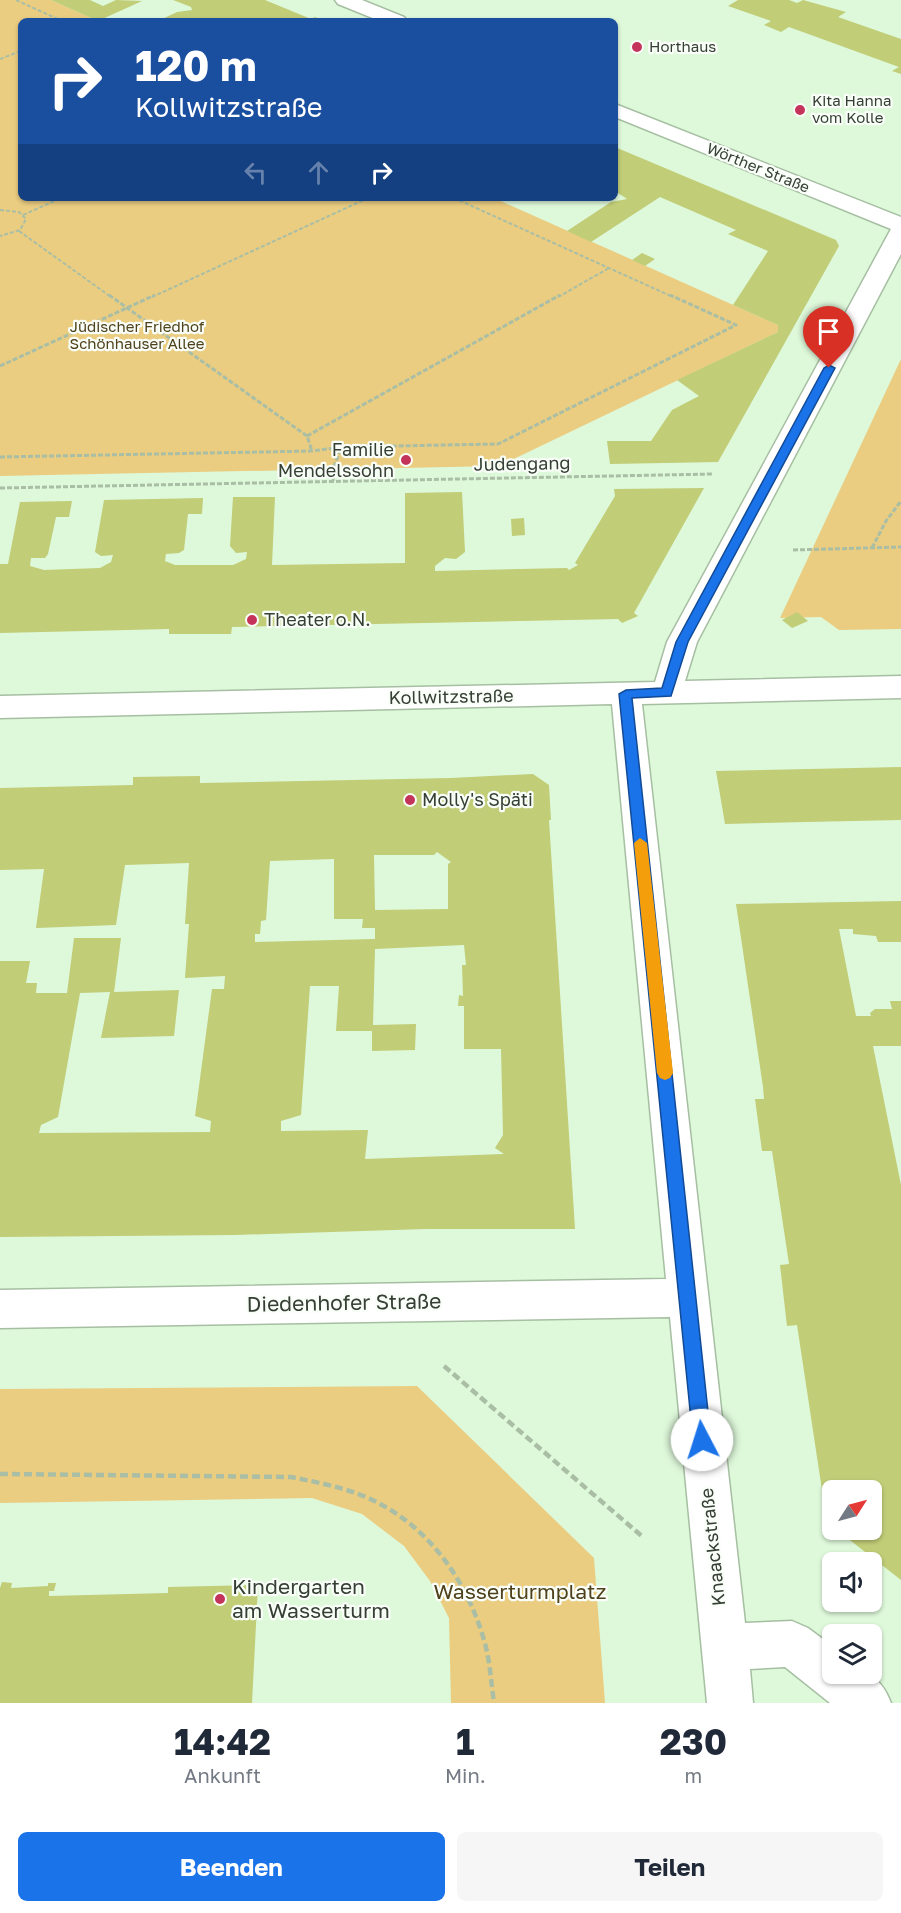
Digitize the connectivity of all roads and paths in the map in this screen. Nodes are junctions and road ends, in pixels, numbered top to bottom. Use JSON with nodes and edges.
{"nodes":[{"id":1,"x":16,"y":0,"type":"edge"},
{"id":2,"x":345,"y":0,"type":"edge"},
{"id":3,"x":55,"y":18,"type":"edge"},
{"id":4,"x":390,"y":18,"type":"edge"},
{"id":5,"x":18,"y":52,"type":"edge"},
{"id":6,"x":0,"y":59,"type":"edge"},
{"id":7,"x":618,"y":111,"type":"edge"},
{"id":8,"x":54,"y":201,"type":"edge"},
{"id":9,"x":361,"y":201,"type":"edge"},
{"id":10,"x":461,"y":201,"type":"edge"},
{"id":11,"x":0,"y":210,"type":"edge"},
{"id":12,"x":23,"y":214,"type":"junction"},
{"id":13,"x":901,"y":225,"type":"edge"},
{"id":14,"x":19,"y":231,"type":"junction"},
{"id":15,"x":901,"y":232,"type":"edge"},
{"id":16,"x":0,"y":236,"type":"edge"},
{"id":17,"x":609,"y":268,"type":"junction"},
{"id":18,"x":128,"y":308,"type":"junction"},
{"id":19,"x":0,"y":366,"type":"edge"},
{"id":20,"x":307,"y":436,"type":"junction"},
{"id":21,"x":341,"y":447,"type":"junction"},
{"id":22,"x":312,"y":451,"type":"junction"},
{"id":23,"x":0,"y":457,"type":"edge"},
{"id":24,"x":712,"y":474,"type":"dead end"},
{"id":25,"x":333,"y":481,"type":"junction"},
{"id":26,"x":0,"y":488,"type":"edge"},
{"id":27,"x":901,"y":501,"type":"edge"},
{"id":28,"x":901,"y":547,"type":"edge"},
{"id":29,"x":872,"y":548,"type":"junction"},
{"id":30,"x":793,"y":550,"type":"dead end"},
{"id":31,"x":901,"y":687,"type":"edge"},
{"id":32,"x":667,"y":692,"type":"junction"},
{"id":33,"x":626,"y":694,"type":"junction"},
{"id":34,"x":0,"y":707,"type":"edge"},
{"id":35,"x":688,"y":1298,"type":"junction"},
{"id":36,"x":0,"y":1309,"type":"edge"},
{"id":37,"x":444,"y":1366,"type":"dead end"},
{"id":38,"x":0,"y":1474,"type":"edge"},
{"id":39,"x":644,"y":1538,"type":"dead end"},
{"id":40,"x":724,"y":1647,"type":"junction"},
{"id":41,"x":494,"y":1703,"type":"edge"},
{"id":42,"x":730,"y":1703,"type":"edge"},
{"id":43,"x":868,"y":1703,"type":"edge"}],
"edges":[{"from":1,"to":3,"type":"path"},
{"from":2,"to":4,"type":"street"},
{"from":5,"to":6,"type":"path"},
{"from":7,"to":13,"type":"street","name":"Wörther Straße"},
{"from":8,"to":12,"type":"path"},
{"from":9,"to":18,"type":"path"},
{"from":10,"to":17,"type":"path"},
{"from":11,"to":12,"type":"path"},
{"from":12,"to":14,"type":"path"},
{"from":14,"to":16,"type":"path"},
{"from":14,"to":18,"type":"path"},
{"from":15,"to":32,"type":"street"},
{"from":17,"to":20,"type":"path"},
{"from":17,"to":21,"type":"path"},
{"from":18,"to":19,"type":"path"},
{"from":18,"to":20,"type":"path"},
{"from":20,"to":22,"type":"path"},
{"from":21,"to":22,"type":"path"},
{"from":21,"to":25,"type":"path"},
{"from":22,"to":23,"type":"path"},
{"from":24,"to":25,"type":"path","name":"Judengang"},
{"from":25,"to":26,"type":"path","name":"Judengang"},
{"from":27,"to":29,"type":"path"},
{"from":28,"to":29,"type":"path"},
{"from":29,"to":30,"type":"path"},
{"from":31,"to":32,"type":"street","name":"Kollwitzstraße"},
{"from":32,"to":33,"type":"street","name":"Kollwitzstraße"},
{"from":33,"to":34,"type":"street","name":"Kollwitzstraße"},
{"from":33,"to":35,"type":"street","name":"Knaackstraße"},
{"from":35,"to":36,"type":"street","name":"Diedenhofer Straße"},
{"from":35,"to":40,"type":"street","name":"Knaackstraße"},
{"from":37,"to":39,"type":"path"},
{"from":38,"to":41,"type":"path"},
{"from":40,"to":42,"type":"street","name":"Knaackstraße"},
{"from":40,"to":43,"type":"street"}]}
